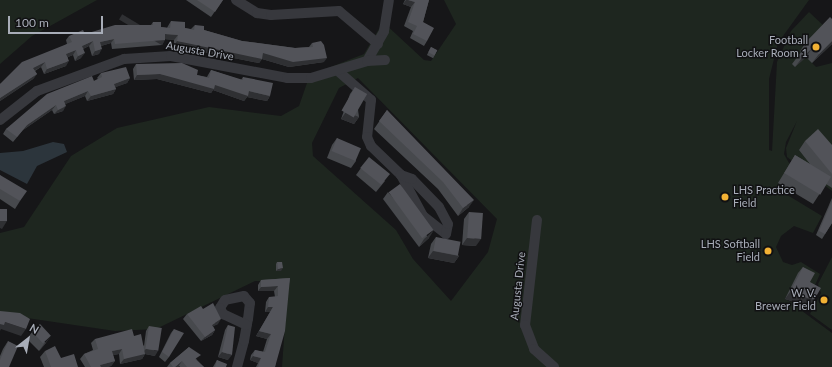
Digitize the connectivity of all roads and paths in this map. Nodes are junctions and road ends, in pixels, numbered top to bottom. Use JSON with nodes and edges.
{"nodes":[{"id":1,"x":236,"y":0,"type":"edge"},
{"id":2,"x":389,"y":0,"type":"edge"},
{"id":3,"x":378,"y":44,"type":"junction"},
{"id":4,"x":385,"y":60,"type":"dead end"},
{"id":5,"x":367,"y":61,"type":"junction"},
{"id":6,"x":338,"y":71,"type":"junction"},
{"id":7,"x":0,"y":120,"type":"edge"},
{"id":8,"x":401,"y":176,"type":"junction"},
{"id":9,"x":537,"y":220,"type":"dead end"},
{"id":10,"x":247,"y":325,"type":"dead end"},
{"id":11,"x":237,"y":367,"type":"edge"},
{"id":12,"x":554,"y":367,"type":"edge"}],
"edges":[{"from":1,"to":3,"type":"street"},
{"from":2,"to":3,"type":"street"},
{"from":3,"to":5,"type":"street"},
{"from":4,"to":5,"type":"street","name":"Augusta Drive"},
{"from":5,"to":6,"type":"street","name":"Augusta Drive"},
{"from":6,"to":7,"type":"street","name":"Augusta Drive"},
{"from":6,"to":8,"type":"street"},
{"from":8,"to":8,"type":"street"},
{"from":9,"to":12,"type":"street","name":"Augusta Drive"},
{"from":10,"to":11,"type":"street"}]}
